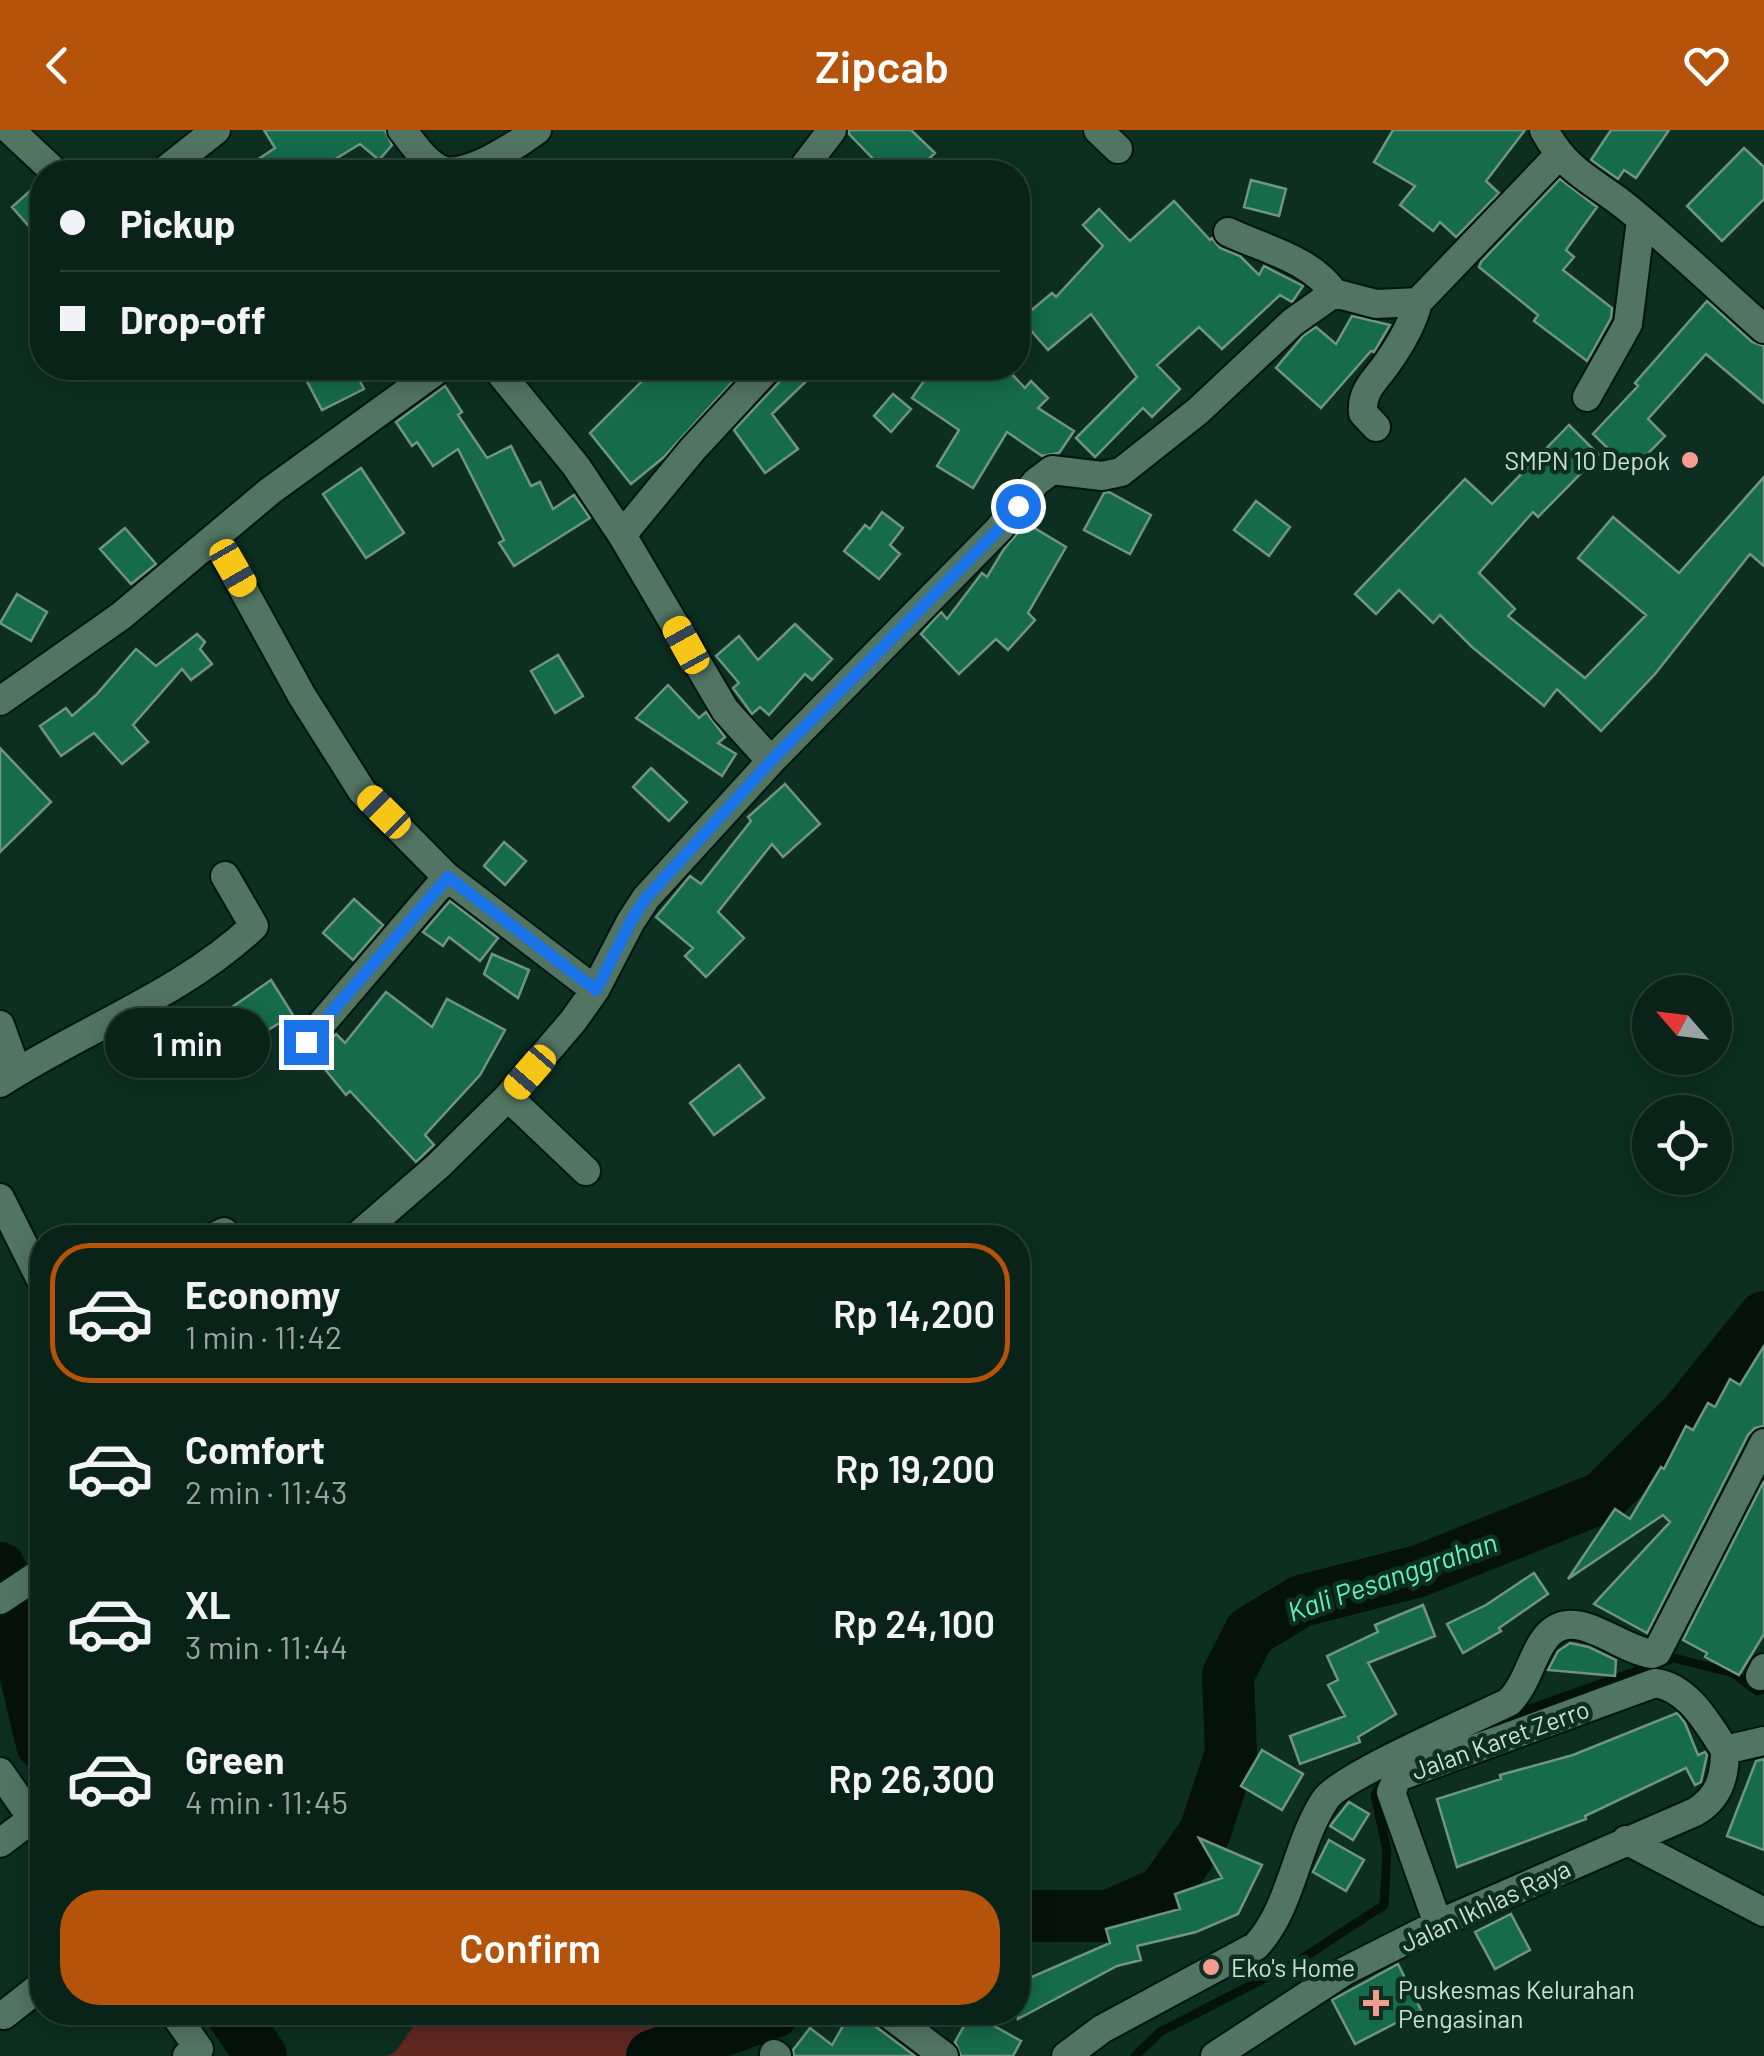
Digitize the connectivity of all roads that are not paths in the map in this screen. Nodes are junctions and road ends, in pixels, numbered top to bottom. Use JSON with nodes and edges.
{"nodes":[{"id":1,"x":10,"y":130,"type":"edge"},
{"id":2,"x":216,"y":130,"type":"edge"},
{"id":3,"x":402,"y":130,"type":"edge"},
{"id":4,"x":537,"y":130,"type":"edge"},
{"id":5,"x":1544,"y":130,"type":"edge"},
{"id":6,"x":820,"y":133,"type":"edge"},
{"id":7,"x":1558,"y":156,"type":"junction"},
{"id":8,"x":43,"y":160,"type":"edge"},
{"id":9,"x":178,"y":160,"type":"edge"},
{"id":10,"x":432,"y":160,"type":"edge"},
{"id":11,"x":485,"y":160,"type":"edge"},
{"id":12,"x":806,"y":160,"type":"edge"},
{"id":13,"x":1642,"y":220,"type":"junction"},
{"id":14,"x":1228,"y":232,"type":"dead end"},
{"id":15,"x":1334,"y":293,"type":"junction"},
{"id":16,"x":1418,"y":302,"type":"junction"},
{"id":17,"x":1764,"y":329,"type":"edge"},
{"id":18,"x":423,"y":380,"type":"edge"},
{"id":19,"x":506,"y":380,"type":"edge"},
{"id":20,"x":757,"y":380,"type":"edge"},
{"id":21,"x":1587,"y":397,"type":"dead end"},
{"id":22,"x":1376,"y":427,"type":"dead end"},
{"id":23,"x":622,"y":535,"type":"junction"},
{"id":24,"x":215,"y":538,"type":"junction"},
{"id":25,"x":0,"y":701,"type":"edge"},
{"id":26,"x":771,"y":761,"type":"junction"},
{"id":27,"x":225,"y":876,"type":"dead end"},
{"id":28,"x":448,"y":877,"type":"junction"},
{"id":29,"x":596,"y":990,"type":"junction"},
{"id":30,"x":0,"y":1026,"type":"edge"},
{"id":31,"x":306,"y":1042,"type":"dead end"},
{"id":32,"x":8,"y":1077,"type":"edge"},
{"id":33,"x":508,"y":1096,"type":"junction"},
{"id":34,"x":586,"y":1171,"type":"dead end"},
{"id":35,"x":0,"y":1198,"type":"edge"},
{"id":36,"x":371,"y":1225,"type":"edge"},
{"id":37,"x":30,"y":1258,"type":"edge"},
{"id":38,"x":1764,"y":1442,"type":"edge"},
{"id":39,"x":30,"y":1581,"type":"edge"},
{"id":40,"x":0,"y":1599,"type":"edge"},
{"id":41,"x":1764,"y":1741,"type":"edge"},
{"id":42,"x":1724,"y":1750,"type":"junction"},
{"id":43,"x":0,"y":1772,"type":"edge"},
{"id":44,"x":30,"y":1815,"type":"edge"},
{"id":45,"x":30,"y":1830,"type":"edge"},
{"id":46,"x":1626,"y":1840,"type":"junction"},
{"id":47,"x":0,"y":1843,"type":"edge"},
{"id":48,"x":1764,"y":1912,"type":"edge"},
{"id":49,"x":1438,"y":1924,"type":"junction"},
{"id":50,"x":30,"y":1995,"type":"edge"},
{"id":51,"x":4,"y":2014,"type":"dead end"},
{"id":52,"x":181,"y":2025,"type":"edge"},
{"id":53,"x":903,"y":2025,"type":"edge"},
{"id":54,"x":187,"y":2056,"type":"edge"},
{"id":55,"x":944,"y":2056,"type":"edge"},
{"id":56,"x":1066,"y":2056,"type":"edge"},
{"id":57,"x":1215,"y":2056,"type":"edge"}],
"edges":[{"from":1,"to":8,"type":"street"},
{"from":2,"to":9,"type":"street"},
{"from":3,"to":10,"type":"street"},
{"from":4,"to":11,"type":"street"},
{"from":5,"to":7,"type":"street"},
{"from":6,"to":12,"type":"street"},
{"from":7,"to":13,"type":"street"},
{"from":7,"to":16,"type":"street"},
{"from":13,"to":17,"type":"street"},
{"from":13,"to":21,"type":"street"},
{"from":14,"to":15,"type":"street"},
{"from":15,"to":16,"type":"street"},
{"from":15,"to":26,"type":"street"},
{"from":16,"to":22,"type":"street"},
{"from":18,"to":24,"type":"street"},
{"from":19,"to":23,"type":"street"},
{"from":20,"to":23,"type":"street"},
{"from":23,"to":26,"type":"street"},
{"from":24,"to":25,"type":"street"},
{"from":24,"to":28,"type":"street"},
{"from":26,"to":29,"type":"street"},
{"from":27,"to":32,"type":"street"},
{"from":28,"to":29,"type":"street"},
{"from":28,"to":31,"type":"street"},
{"from":29,"to":33,"type":"street"},
{"from":30,"to":32,"type":"street"},
{"from":33,"to":34,"type":"street"},
{"from":33,"to":36,"type":"street"},
{"from":35,"to":37,"type":"street"},
{"from":38,"to":56,"type":"street"},
{"from":39,"to":40,"type":"street"},
{"from":41,"to":42,"type":"street"},
{"from":42,"to":46,"type":"street","name":"Jalan Ikhlas Raya"},
{"from":42,"to":49,"type":"street","name":"Jalan Karet Zerro"},
{"from":43,"to":44,"type":"street"},
{"from":45,"to":47,"type":"street"},
{"from":46,"to":48,"type":"street"},
{"from":46,"to":49,"type":"street","name":"Jalan Ikhlas Raya"},
{"from":49,"to":57,"type":"street","name":"Jalan Ikhlas Raya"},
{"from":50,"to":51,"type":"street"},
{"from":52,"to":54,"type":"street"},
{"from":53,"to":55,"type":"street"}]}
